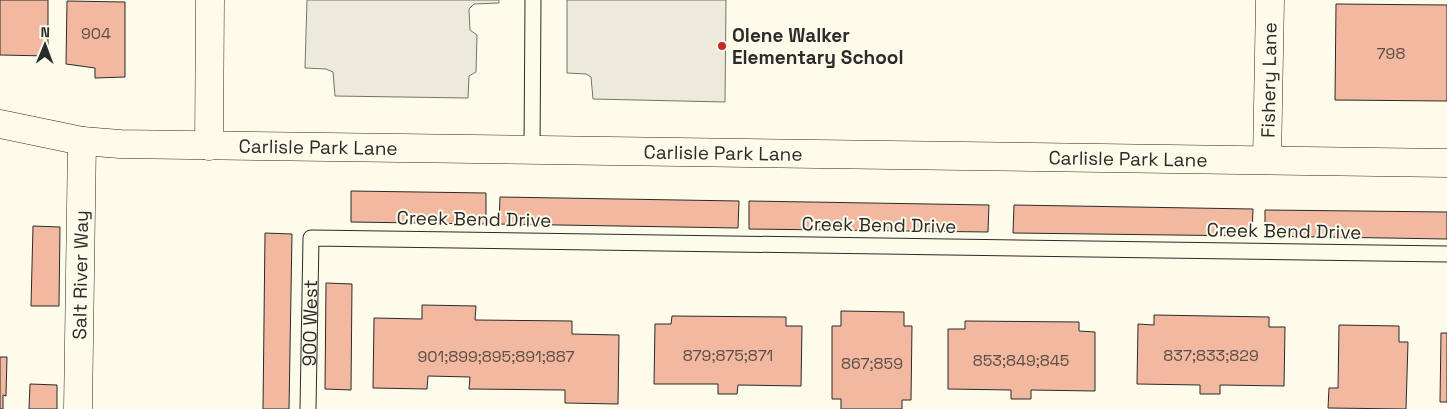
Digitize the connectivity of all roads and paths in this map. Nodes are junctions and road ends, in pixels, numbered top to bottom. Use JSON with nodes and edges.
{"nodes":[{"id":1,"x":210,"y":0,"type":"edge"},
{"id":2,"x":533,"y":0,"type":"edge"},
{"id":3,"x":1270,"y":0,"type":"edge"},
{"id":4,"x":0,"y":124,"type":"edge"},
{"id":5,"x":82,"y":141,"type":"junction"},
{"id":6,"x":209,"y":146,"type":"junction"},
{"id":7,"x":532,"y":151,"type":"junction"},
{"id":8,"x":1267,"y":160,"type":"junction"},
{"id":9,"x":1447,"y":163,"type":"edge"},
{"id":10,"x":311,"y":238,"type":"joint"},
{"id":11,"x":1447,"y":254,"type":"edge"},
{"id":12,"x":78,"y":409,"type":"edge"},
{"id":13,"x":308,"y":409,"type":"edge"}],
"edges":[{"from":1,"to":6,"type":"street"},
{"from":2,"to":7,"type":"lane"},
{"from":3,"to":8,"type":"street","name":"Fishery Lane"},
{"from":4,"to":5,"type":"street","name":"Carlisle Park Lane"},
{"from":5,"to":6,"type":"street","name":"Carlisle Park Lane"},
{"from":5,"to":12,"type":"street","name":"Salt River Way"},
{"from":6,"to":7,"type":"street","name":"Carlisle Park Lane"},
{"from":7,"to":8,"type":"street","name":"Carlisle Park Lane"},
{"from":8,"to":9,"type":"street","name":"Carlisle Park Lane"},
{"from":10,"to":11,"type":"lane","name":"Creek Bend Drive"},
{"from":10,"to":13,"type":"lane","name":"900 West"}]}
